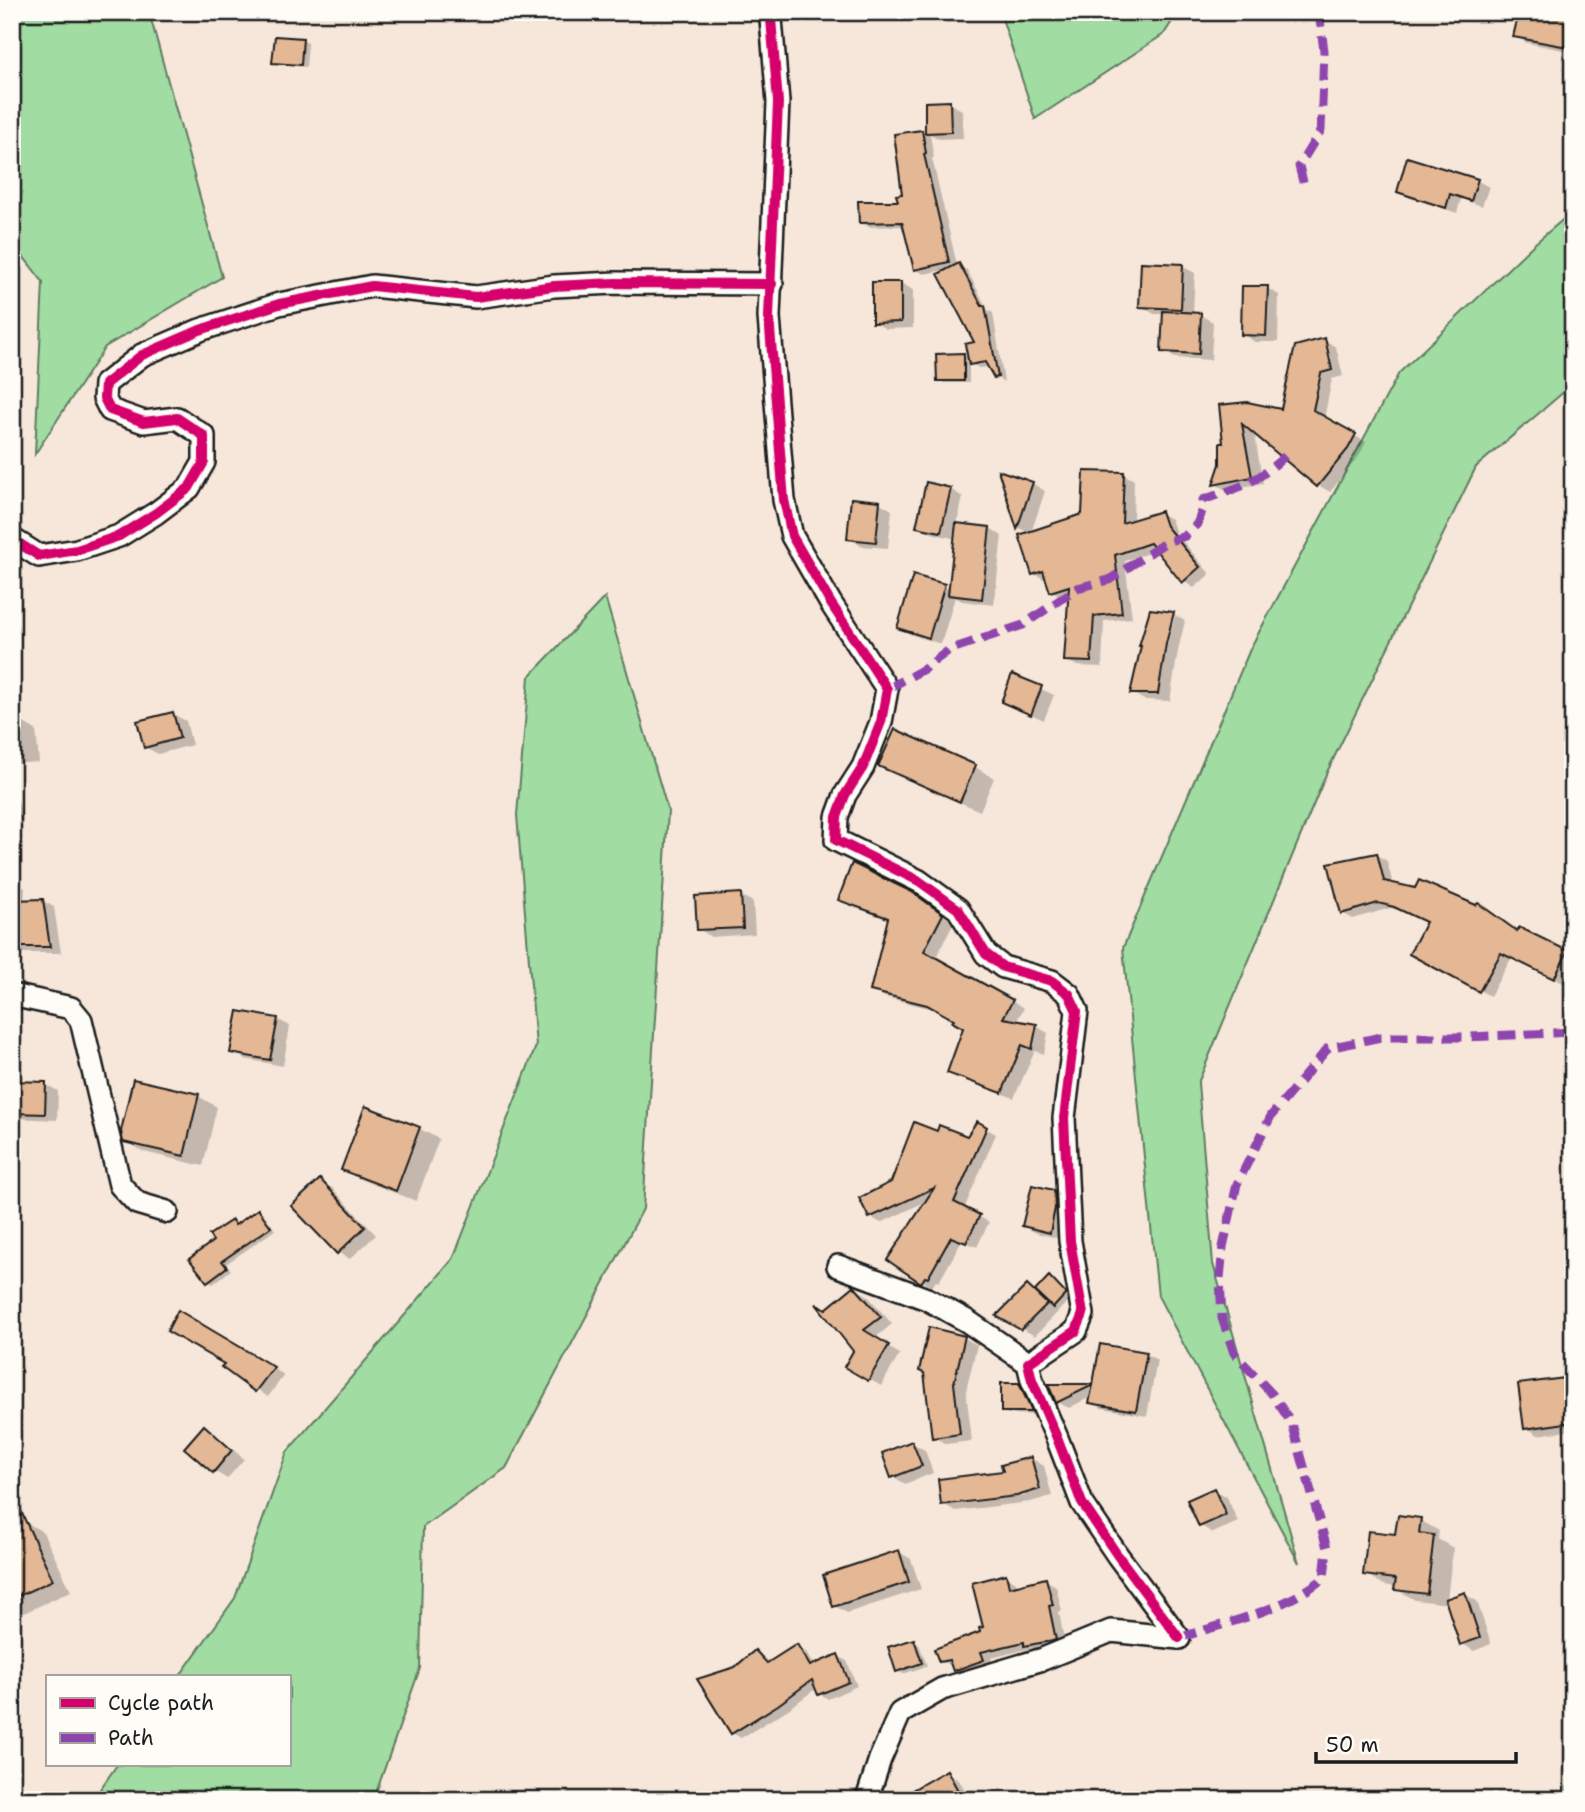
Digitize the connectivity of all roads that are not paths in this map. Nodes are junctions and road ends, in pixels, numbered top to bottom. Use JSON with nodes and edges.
{"nodes":[{"id":1,"x":769,"y":12,"type":"edge"},
{"id":2,"x":772,"y":284,"type":"junction"},
{"id":3,"x":12,"y":539,"type":"edge"},
{"id":4,"x":12,"y":995,"type":"edge"},
{"id":5,"x":167,"y":1212,"type":"dead end"},
{"id":6,"x":838,"y":1266,"type":"dead end"},
{"id":7,"x":1028,"y":1363,"type":"junction"},
{"id":8,"x":872,"y":1800,"type":"edge"}],
"edges":[{"from":1,"to":2,"type":"street"},
{"from":2,"to":3,"type":"street"},
{"from":2,"to":7,"type":"street"},
{"from":4,"to":5,"type":"street"},
{"from":6,"to":7,"type":"street"},
{"from":7,"to":8,"type":"street"}]}
